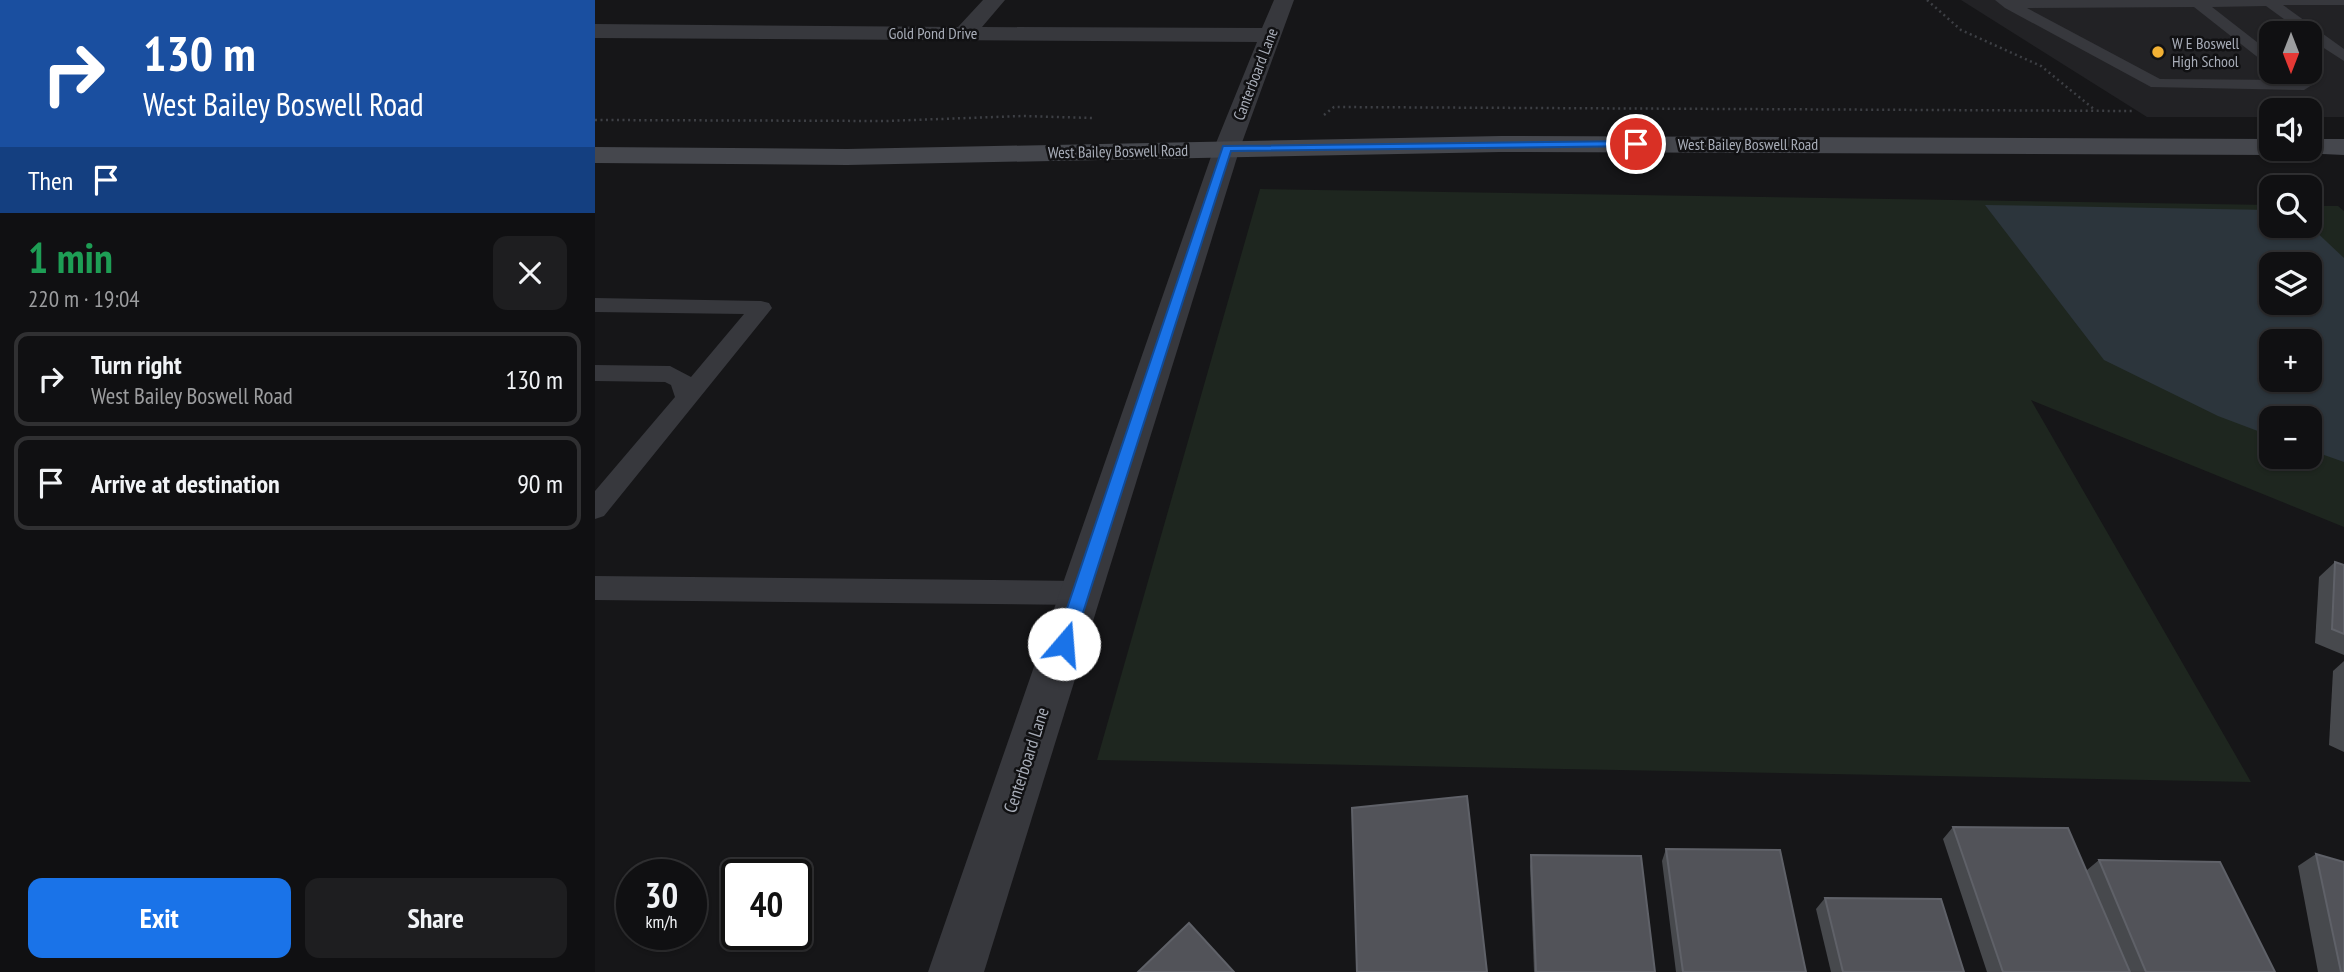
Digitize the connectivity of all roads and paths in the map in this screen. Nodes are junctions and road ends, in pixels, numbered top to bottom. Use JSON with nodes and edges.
{"nodes":[{"id":1,"x":995,"y":0,"type":"edge"},
{"id":2,"x":1284,"y":0,"type":"edge"},
{"id":3,"x":1927,"y":0,"type":"edge"},
{"id":4,"x":2266,"y":1,"type":"edge"},
{"id":5,"x":2344,"y":1,"type":"edge"},
{"id":6,"x":2005,"y":2,"type":"edge"},
{"id":7,"x":2197,"y":2,"type":"junction"},
{"id":8,"x":2056,"y":3,"type":"junction"},
{"id":9,"x":595,"y":31,"type":"edge"},
{"id":10,"x":964,"y":33,"type":"junction"},
{"id":11,"x":1271,"y":35,"type":"junction"},
{"id":12,"x":2259,"y":51,"type":"edge"},
{"id":13,"x":2341,"y":51,"type":"edge"},
{"id":14,"x":2121,"y":64,"type":"junction"},
{"id":15,"x":2303,"y":84,"type":"edge"},
{"id":16,"x":2096,"y":111,"type":"dead end"},
{"id":17,"x":2259,"y":147,"type":"edge"},
{"id":18,"x":2322,"y":147,"type":"edge"},
{"id":19,"x":2344,"y":147,"type":"edge"},
{"id":20,"x":1227,"y":148,"type":"junction"},
{"id":21,"x":595,"y":155,"type":"edge"},
{"id":22,"x":595,"y":305,"type":"edge"},
{"id":23,"x":595,"y":373,"type":"edge"},
{"id":24,"x":687,"y":398,"type":"junction"},
{"id":25,"x":595,"y":509,"type":"edge"},
{"id":26,"x":595,"y":588,"type":"edge"},
{"id":27,"x":1080,"y":593,"type":"junction"},
{"id":28,"x":956,"y":972,"type":"edge"}],
"edges":[{"from":1,"to":10,"type":"street"},
{"from":2,"to":11,"type":"street","name":"Canterboard Lane"},
{"from":3,"to":16,"type":"path"},
{"from":4,"to":5,"type":"lane"},
{"from":4,"to":7,"type":"lane"},
{"from":4,"to":13,"type":"lane"},
{"from":6,"to":8,"type":"lane"},
{"from":6,"to":14,"type":"lane"},
{"from":7,"to":8,"type":"lane"},
{"from":7,"to":12,"type":"lane"},
{"from":8,"to":14,"type":"lane"},
{"from":9,"to":10,"type":"street","name":"Gold Pond Drive"},
{"from":10,"to":11,"type":"street","name":"Gold Pond Drive"},
{"from":11,"to":20,"type":"street","name":"Canterboard Lane"},
{"from":14,"to":15,"type":"lane"},
{"from":17,"to":20,"type":"main road","name":"West Bailey Boswell Road"},
{"from":18,"to":19,"type":"main road"},
{"from":20,"to":21,"type":"main road","name":"West Bailey Boswell Road"},
{"from":20,"to":27,"type":"street","name":"Centerboard Lane"},
{"from":22,"to":24,"type":"lane"},
{"from":23,"to":24,"type":"lane"},
{"from":24,"to":25,"type":"lane"},
{"from":26,"to":27,"type":"lane"},
{"from":27,"to":28,"type":"street","name":"Centerboard Lane"}]}
